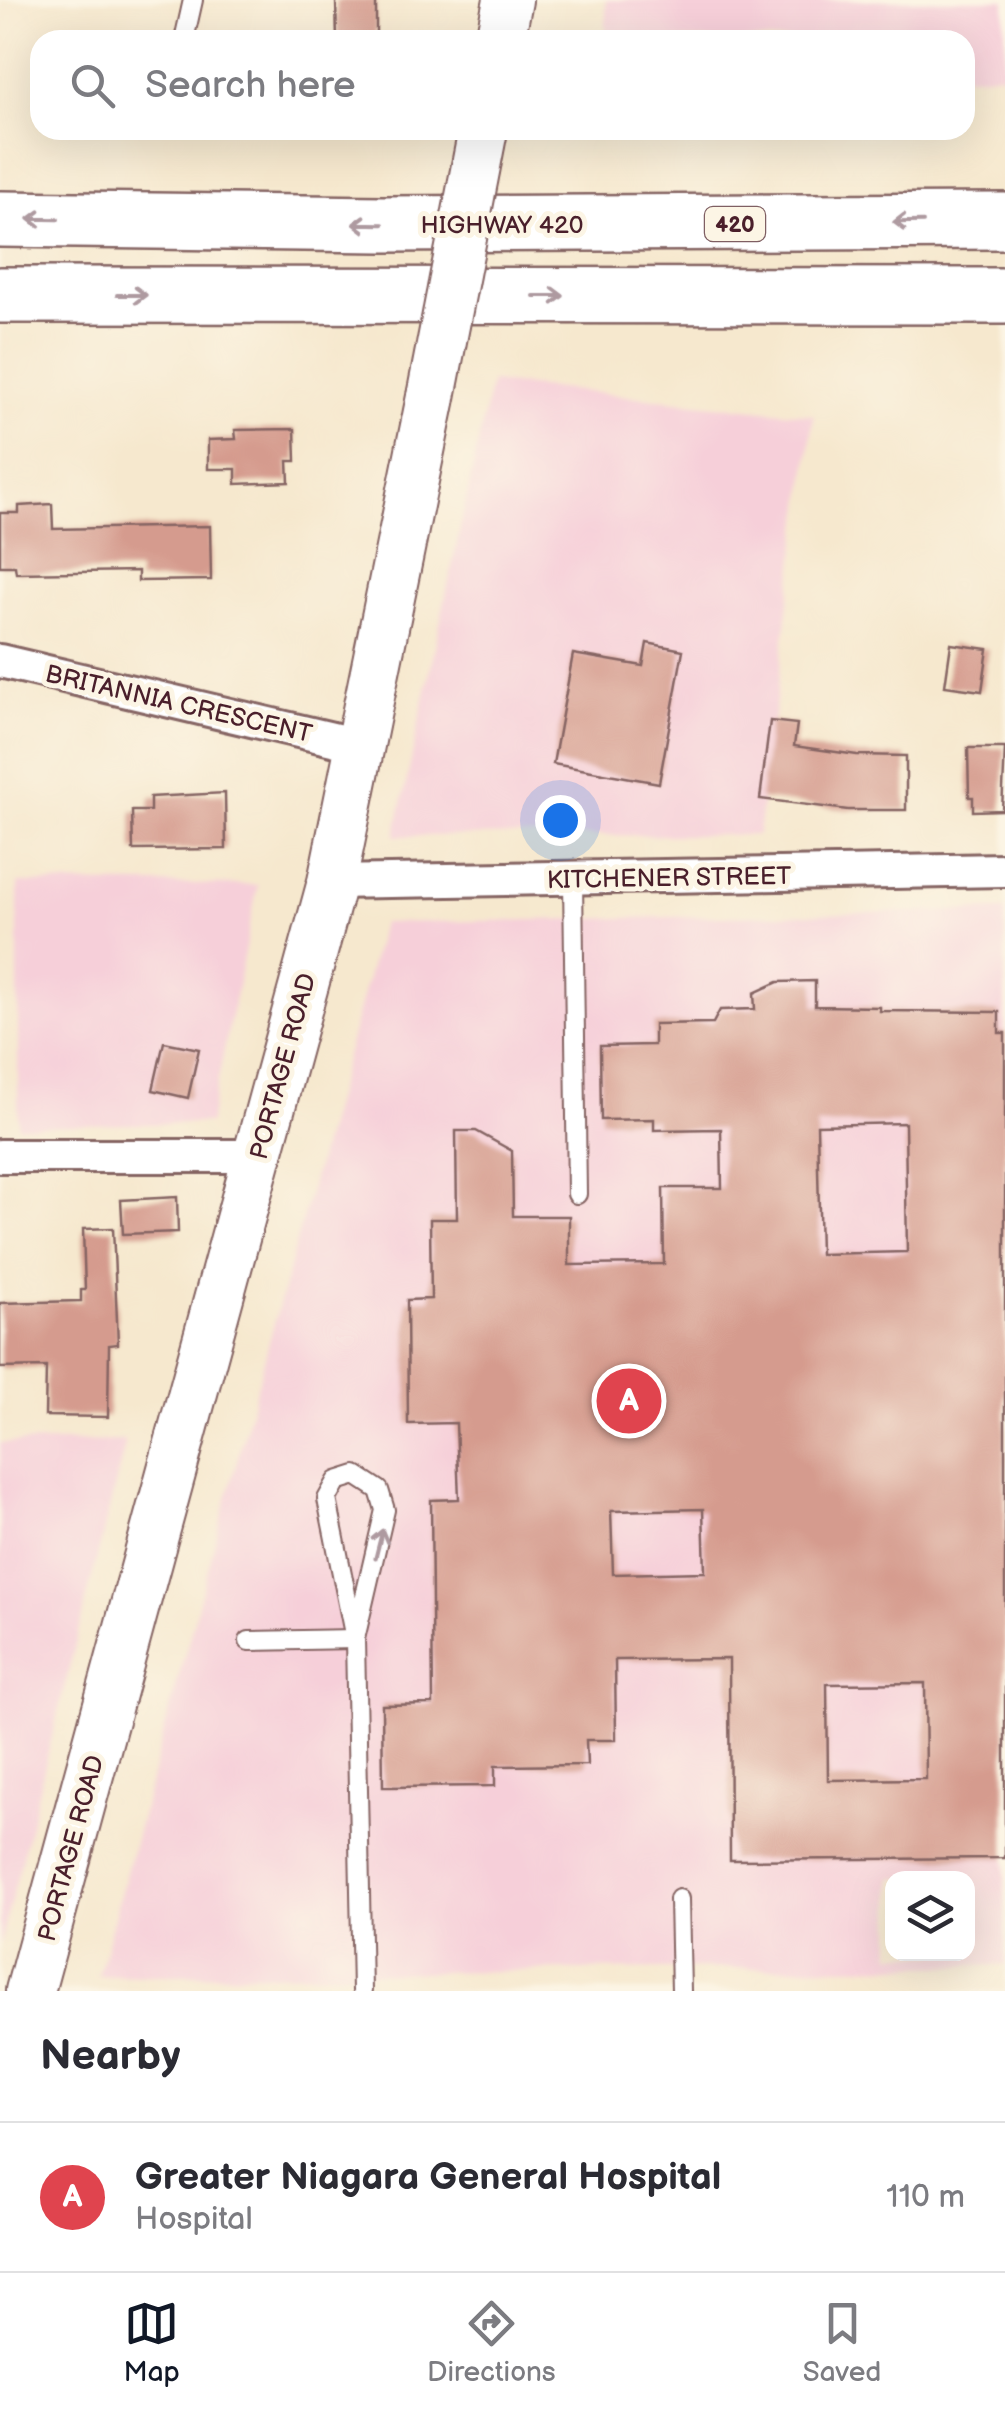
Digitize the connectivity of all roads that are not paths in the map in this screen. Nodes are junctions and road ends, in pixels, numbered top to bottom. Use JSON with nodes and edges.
{"nodes":[{"id":1,"x":193,"y":0,"type":"edge"},
{"id":2,"x":508,"y":0,"type":"edge"},
{"id":3,"x":186,"y":30,"type":"edge"},
{"id":4,"x":502,"y":30,"type":"edge"},
{"id":5,"x":481,"y":140,"type":"edge"},
{"id":6,"x":0,"y":219,"type":"edge"},
{"id":7,"x":1005,"y":221,"type":"edge"},
{"id":8,"x":0,"y":295,"type":"edge"},
{"id":9,"x":1005,"y":296,"type":"edge"},
{"id":10,"x":0,"y":661,"type":"edge"},
{"id":11,"x":358,"y":745,"type":"junction"},
{"id":12,"x":1005,"y":870,"type":"edge"},
{"id":13,"x":573,"y":879,"type":"junction"},
{"id":14,"x":332,"y":882,"type":"junction"},
{"id":15,"x":0,"y":1156,"type":"edge"},
{"id":16,"x":257,"y":1156,"type":"junction"},
{"id":17,"x":577,"y":1194,"type":"dead end"},
{"id":18,"x":355,"y":1639,"type":"junction"},
{"id":19,"x":249,"y":1640,"type":"dead end"},
{"id":20,"x":679,"y":1898,"type":"dead end"},
{"id":21,"x":30,"y":1991,"type":"edge"},
{"id":22,"x":362,"y":1991,"type":"edge"},
{"id":23,"x":681,"y":1991,"type":"edge"}],
"edges":[{"from":1,"to":3,"type":"lane"},
{"from":2,"to":4,"type":"street"},
{"from":5,"to":11,"type":"street","name":"PORTAGE ROAD","bridge":true},
{"from":7,"to":6,"type":"highway","name":"HIGHWAY 420","number":"420","one_way":true},
{"from":8,"to":9,"type":"highway","one_way":true},
{"from":10,"to":11,"type":"street","name":"BRITANNIA CRESCENT"},
{"from":11,"to":14,"type":"street","name":"PORTAGE ROAD"},
{"from":12,"to":13,"type":"street","name":"KITCHENER STREET"},
{"from":13,"to":14,"type":"street","name":"KITCHENER STREET"},
{"from":13,"to":17,"type":"lane"},
{"from":14,"to":16,"type":"street","name":"PORTAGE ROAD"},
{"from":15,"to":16,"type":"street"},
{"from":16,"to":21,"type":"street","name":"PORTAGE ROAD"},
{"from":18,"to":18,"type":"lane","one_way":true},
{"from":18,"to":19,"type":"lane"},
{"from":18,"to":22,"type":"lane"},
{"from":20,"to":23,"type":"lane"}]}
